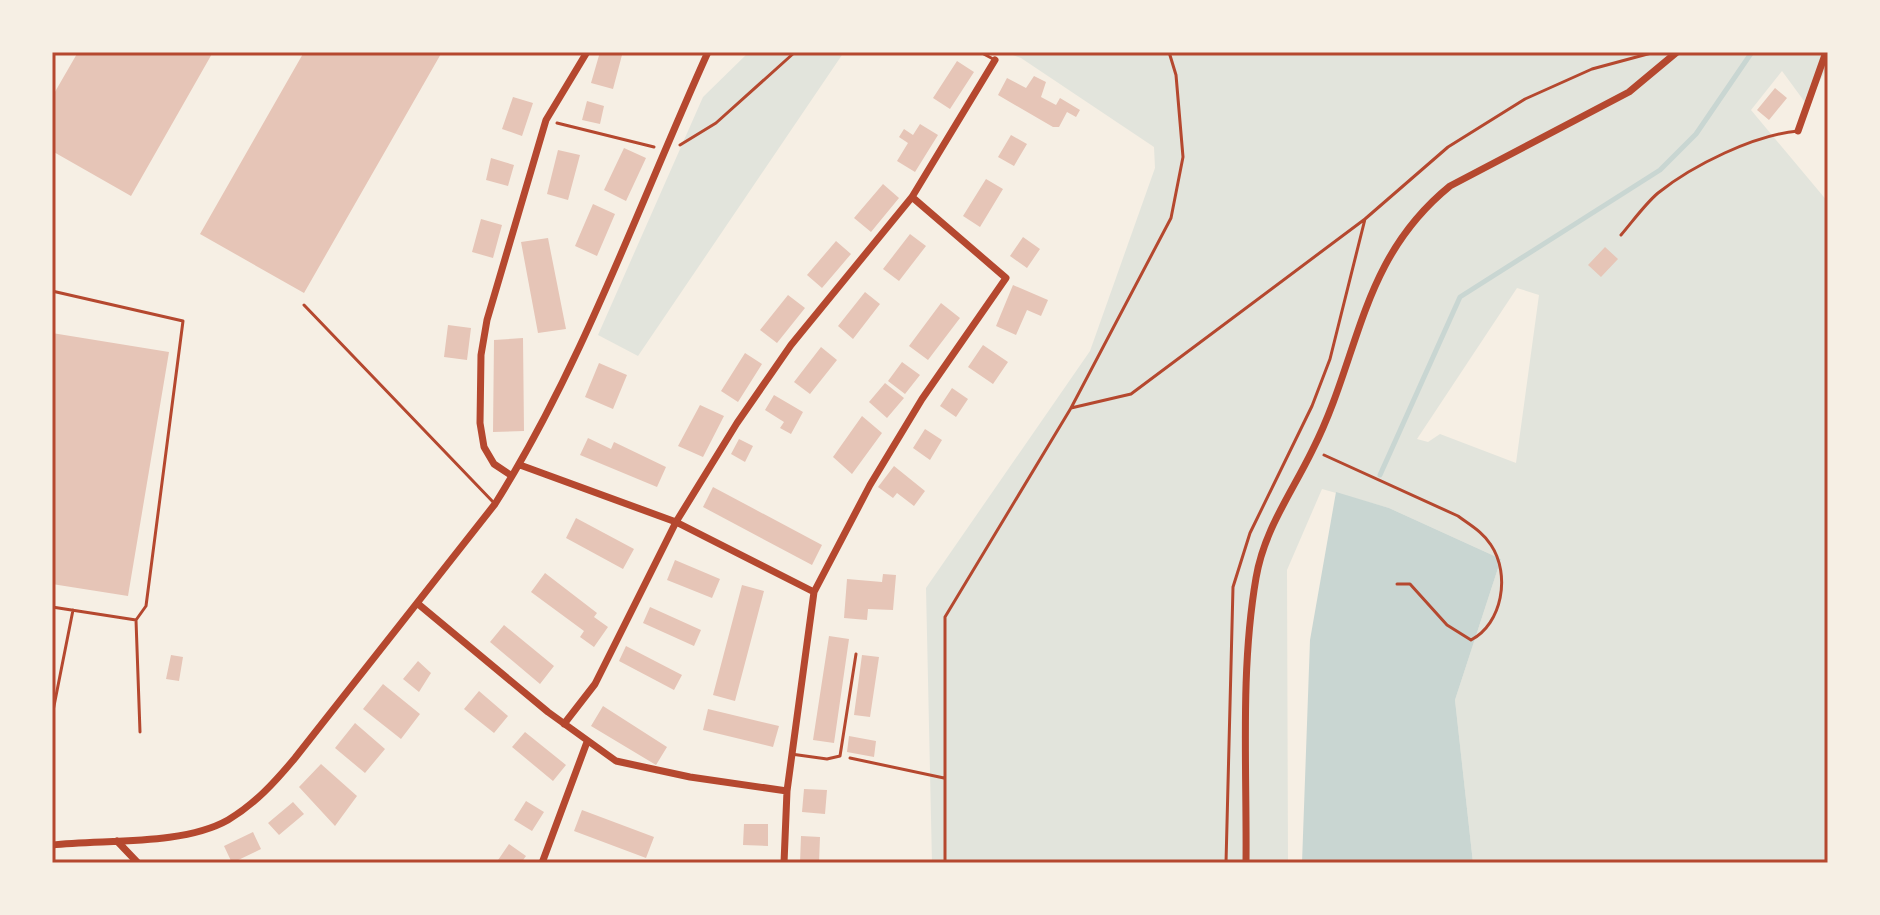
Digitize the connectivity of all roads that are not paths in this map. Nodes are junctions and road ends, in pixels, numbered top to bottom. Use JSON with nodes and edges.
{"nodes":[{"id":1,"x":587,"y":52,"type":"edge"},
{"id":2,"x":708,"y":52,"type":"edge"},
{"id":3,"x":980,"y":52,"type":"edge"},
{"id":4,"x":1677,"y":52,"type":"edge"},
{"id":5,"x":1826,"y":52,"type":"edge"},
{"id":6,"x":995,"y":60,"type":"joint"},
{"id":7,"x":1798,"y":131,"type":"joint"},
{"id":8,"x":912,"y":197,"type":"junction"},
{"id":9,"x":1621,"y":235,"type":"dead end"},
{"id":10,"x":52,"y":291,"type":"edge"},
{"id":11,"x":304,"y":305,"type":"dead end"},
{"id":12,"x":520,"y":465,"type":"junction"},
{"id":13,"x":512,"y":476,"type":"junction"},
{"id":14,"x":495,"y":504,"type":"junction"},
{"id":15,"x":676,"y":522,"type":"junction"},
{"id":16,"x":814,"y":592,"type":"junction"},
{"id":17,"x":417,"y":603,"type":"junction"},
{"id":18,"x":52,"y":607,"type":"edge"},
{"id":19,"x":73,"y":610,"type":"junction"},
{"id":20,"x":136,"y":620,"type":"junction"},
{"id":21,"x":856,"y":654,"type":"dead end"},
{"id":22,"x":52,"y":716,"type":"edge"},
{"id":23,"x":564,"y":724,"type":"junction"},
{"id":24,"x":140,"y":732,"type":"dead end"},
{"id":25,"x":587,"y":742,"type":"junction"},
{"id":26,"x":791,"y":754,"type":"junction"},
{"id":27,"x":787,"y":791,"type":"junction"},
{"id":28,"x":117,"y":841,"type":"junction"},
{"id":29,"x":52,"y":845,"type":"edge"},
{"id":30,"x":138,"y":863,"type":"edge"},
{"id":31,"x":542,"y":863,"type":"edge"},
{"id":32,"x":784,"y":863,"type":"edge"},
{"id":33,"x":1246,"y":863,"type":"edge"}],
"edges":[{"from":1,"to":13,"type":"street"},
{"from":2,"to":12,"type":"street"},
{"from":3,"to":6,"type":"lane"},
{"from":4,"to":33,"type":"street"},
{"from":5,"to":7,"type":"street"},
{"from":6,"to":8,"type":"street"},
{"from":7,"to":9,"type":"lane"},
{"from":8,"to":15,"type":"street"},
{"from":8,"to":16,"type":"street"},
{"from":10,"to":20,"type":"lane"},
{"from":11,"to":14,"type":"lane"},
{"from":12,"to":13,"type":"street"},
{"from":12,"to":15,"type":"street"},
{"from":13,"to":14,"type":"street"},
{"from":14,"to":17,"type":"street"},
{"from":15,"to":16,"type":"street"},
{"from":15,"to":23,"type":"street"},
{"from":16,"to":26,"type":"street"},
{"from":17,"to":23,"type":"street"},
{"from":17,"to":28,"type":"street"},
{"from":18,"to":19,"type":"lane"},
{"from":19,"to":20,"type":"lane"},
{"from":19,"to":22,"type":"lane"},
{"from":20,"to":24,"type":"lane"},
{"from":21,"to":26,"type":"lane"},
{"from":23,"to":25,"type":"street"},
{"from":25,"to":27,"type":"street"},
{"from":25,"to":31,"type":"street"},
{"from":26,"to":27,"type":"street"},
{"from":27,"to":32,"type":"street"},
{"from":28,"to":29,"type":"street"},
{"from":28,"to":30,"type":"street"}]}
